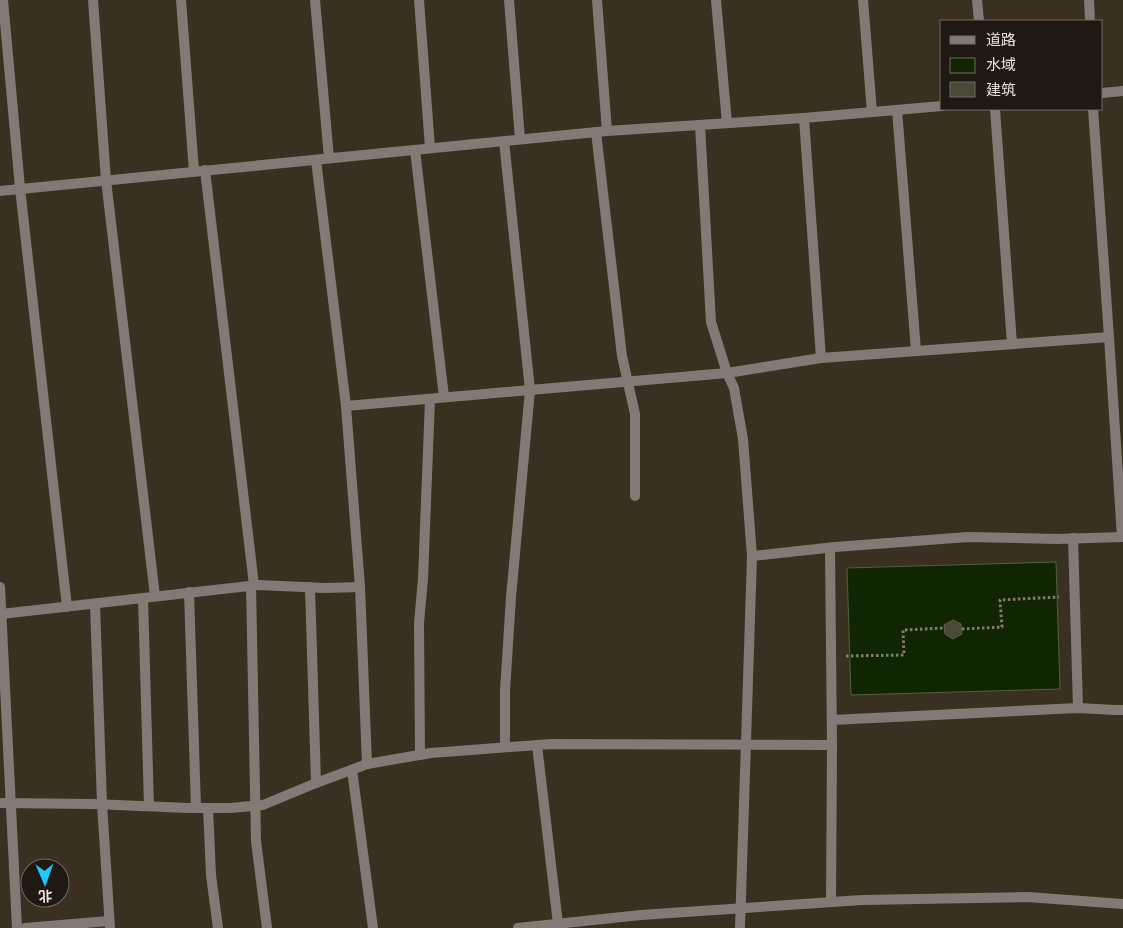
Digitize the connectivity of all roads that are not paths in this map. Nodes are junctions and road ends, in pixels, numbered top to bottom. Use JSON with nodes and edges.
{"nodes":[{"id":1,"x":3,"y":0,"type":"edge"},
{"id":2,"x":93,"y":0,"type":"edge"},
{"id":3,"x":181,"y":0,"type":"edge"},
{"id":4,"x":315,"y":0,"type":"edge"},
{"id":5,"x":419,"y":0,"type":"edge"},
{"id":6,"x":509,"y":0,"type":"edge"},
{"id":7,"x":597,"y":0,"type":"edge"},
{"id":8,"x":716,"y":0,"type":"edge"},
{"id":9,"x":862,"y":0,"type":"edge"},
{"id":10,"x":977,"y":0,"type":"edge"},
{"id":11,"x":1089,"y":0,"type":"edge"},
{"id":12,"x":979,"y":20,"type":"edge"},
{"id":13,"x":1090,"y":20,"type":"edge"},
{"id":14,"x":1123,"y":91,"type":"edge"},
{"id":15,"x":1103,"y":93,"type":"edge"},
{"id":16,"x":940,"y":106,"type":"edge"},
{"id":17,"x":897,"y":110,"type":"junction"},
{"id":18,"x":995,"y":110,"type":"edge"},
{"id":19,"x":1092,"y":110,"type":"edge"},
{"id":20,"x":872,"y":112,"type":"junction"},
{"id":21,"x":804,"y":118,"type":"junction"},
{"id":22,"x":726,"y":123,"type":"junction"},
{"id":23,"x":700,"y":125,"type":"junction"},
{"id":24,"x":601,"y":131,"type":"junction"},
{"id":25,"x":520,"y":139,"type":"junction"},
{"id":26,"x":504,"y":141,"type":"junction"},
{"id":27,"x":430,"y":148,"type":"junction"},
{"id":28,"x":416,"y":150,"type":"junction"},
{"id":29,"x":329,"y":158,"type":"junction"},
{"id":30,"x":316,"y":160,"type":"junction"},
{"id":31,"x":205,"y":170,"type":"junction"},
{"id":32,"x":194,"y":172,"type":"junction"},
{"id":33,"x":106,"y":180,"type":"junction"},
{"id":34,"x":20,"y":188,"type":"junction"},
{"id":35,"x":0,"y":190,"type":"edge"},
{"id":36,"x":1109,"y":337,"type":"junction"},
{"id":37,"x":1012,"y":344,"type":"junction"},
{"id":38,"x":916,"y":351,"type":"junction"},
{"id":39,"x":821,"y":358,"type":"junction"},
{"id":40,"x":727,"y":373,"type":"junction"},
{"id":41,"x":627,"y":383,"type":"junction"},
{"id":42,"x":530,"y":390,"type":"junction"},
{"id":43,"x":444,"y":398,"type":"junction"},
{"id":44,"x":430,"y":399,"type":"junction"},
{"id":45,"x":346,"y":406,"type":"junction"},
{"id":46,"x":636,"y":496,"type":"dead end"},
{"id":47,"x":1123,"y":536,"type":"edge"},
{"id":48,"x":1073,"y":538,"type":"junction"},
{"id":49,"x":830,"y":548,"type":"junction"},
{"id":50,"x":752,"y":556,"type":"junction"},
{"id":51,"x":253,"y":585,"type":"junction"},
{"id":52,"x":0,"y":587,"type":"edge"},
{"id":53,"x":310,"y":587,"type":"junction"},
{"id":54,"x":360,"y":587,"type":"junction"},
{"id":55,"x":190,"y":592,"type":"junction"},
{"id":56,"x":155,"y":596,"type":"junction"},
{"id":57,"x":143,"y":598,"type":"junction"},
{"id":58,"x":95,"y":604,"type":"junction"},
{"id":59,"x":68,"y":607,"type":"junction"},
{"id":60,"x":1,"y":614,"type":"junction"},
{"id":61,"x":1078,"y":708,"type":"junction"},
{"id":62,"x":1123,"y":710,"type":"edge"},
{"id":63,"x":832,"y":720,"type":"junction"},
{"id":64,"x":745,"y":744,"type":"junction"},
{"id":65,"x":537,"y":745,"type":"junction"},
{"id":66,"x":832,"y":745,"type":"junction"},
{"id":67,"x":505,"y":747,"type":"junction"},
{"id":68,"x":420,"y":755,"type":"junction"},
{"id":69,"x":367,"y":764,"type":"junction"},
{"id":70,"x":352,"y":770,"type":"junction"},
{"id":71,"x":316,"y":783,"type":"junction"},
{"id":72,"x":0,"y":803,"type":"edge"},
{"id":73,"x":11,"y":803,"type":"junction"},
{"id":74,"x":102,"y":804,"type":"junction"},
{"id":75,"x":254,"y":805,"type":"junction"},
{"id":76,"x":149,"y":806,"type":"junction"},
{"id":77,"x":196,"y":808,"type":"junction"},
{"id":78,"x":208,"y":808,"type":"junction"},
{"id":79,"x":831,"y":902,"type":"junction"},
{"id":80,"x":1123,"y":904,"type":"edge"},
{"id":81,"x":741,"y":907,"type":"junction"},
{"id":82,"x":109,"y":924,"type":"edge"},
{"id":83,"x":558,"y":924,"type":"junction"},
{"id":84,"x":532,"y":927,"type":"edge"},
{"id":85,"x":17,"y":928,"type":"edge"},
{"id":86,"x":25,"y":928,"type":"edge"},
{"id":87,"x":218,"y":928,"type":"edge"},
{"id":88,"x":267,"y":928,"type":"edge"},
{"id":89,"x":373,"y":928,"type":"edge"},
{"id":90,"x":518,"y":928,"type":"edge"},
{"id":91,"x":740,"y":928,"type":"edge"}],
"edges":[{"from":1,"to":34,"type":"street"},
{"from":2,"to":33,"type":"street"},
{"from":3,"to":32,"type":"street"},
{"from":4,"to":29,"type":"street"},
{"from":5,"to":27,"type":"street"},
{"from":6,"to":25,"type":"street"},
{"from":7,"to":24,"type":"street"},
{"from":8,"to":22,"type":"street"},
{"from":9,"to":20,"type":"street"},
{"from":10,"to":12,"type":"street"},
{"from":11,"to":13,"type":"street"},
{"from":14,"to":15,"type":"street"},
{"from":16,"to":17,"type":"street"},
{"from":17,"to":20,"type":"street"},
{"from":17,"to":38,"type":"street"},
{"from":18,"to":37,"type":"street"},
{"from":19,"to":36,"type":"street"},
{"from":20,"to":21,"type":"street"},
{"from":21,"to":22,"type":"street"},
{"from":21,"to":39,"type":"street"},
{"from":22,"to":23,"type":"street"},
{"from":23,"to":24,"type":"street"},
{"from":23,"to":40,"type":"street"},
{"from":24,"to":25,"type":"street"},
{"from":24,"to":41,"type":"street"},
{"from":25,"to":26,"type":"street"},
{"from":26,"to":27,"type":"street"},
{"from":26,"to":42,"type":"street"},
{"from":27,"to":28,"type":"street"},
{"from":28,"to":29,"type":"street"},
{"from":28,"to":43,"type":"street"},
{"from":29,"to":30,"type":"street"},
{"from":30,"to":31,"type":"street"},
{"from":30,"to":45,"type":"street"},
{"from":31,"to":32,"type":"street"},
{"from":31,"to":51,"type":"street"},
{"from":32,"to":33,"type":"street"},
{"from":33,"to":34,"type":"street"},
{"from":33,"to":56,"type":"street"},
{"from":34,"to":35,"type":"street"},
{"from":34,"to":59,"type":"street"},
{"from":36,"to":37,"type":"street"},
{"from":36,"to":47,"type":"street"},
{"from":37,"to":38,"type":"street"},
{"from":38,"to":39,"type":"street"},
{"from":39,"to":40,"type":"street"},
{"from":40,"to":41,"type":"street"},
{"from":40,"to":50,"type":"street"},
{"from":41,"to":42,"type":"street"},
{"from":41,"to":46,"type":"street"},
{"from":42,"to":43,"type":"street"},
{"from":42,"to":67,"type":"street"},
{"from":43,"to":44,"type":"street"},
{"from":44,"to":45,"type":"street"},
{"from":44,"to":68,"type":"street"},
{"from":45,"to":54,"type":"street"},
{"from":47,"to":48,"type":"street"},
{"from":48,"to":49,"type":"street"},
{"from":48,"to":61,"type":"street"},
{"from":49,"to":50,"type":"street"},
{"from":49,"to":63,"type":"street"},
{"from":50,"to":64,"type":"street"},
{"from":51,"to":53,"type":"street"},
{"from":51,"to":55,"type":"street"},
{"from":51,"to":75,"type":"street"},
{"from":52,"to":60,"type":"street"},
{"from":53,"to":54,"type":"street"},
{"from":53,"to":71,"type":"street"},
{"from":54,"to":69,"type":"street"},
{"from":55,"to":56,"type":"street"},
{"from":55,"to":77,"type":"street"},
{"from":56,"to":57,"type":"street"},
{"from":57,"to":58,"type":"street"},
{"from":57,"to":76,"type":"street"},
{"from":58,"to":59,"type":"street"},
{"from":58,"to":74,"type":"street"},
{"from":59,"to":60,"type":"street"},
{"from":60,"to":73,"type":"street"},
{"from":61,"to":62,"type":"street"},
{"from":61,"to":63,"type":"street"},
{"from":63,"to":66,"type":"street"},
{"from":64,"to":65,"type":"street"},
{"from":64,"to":66,"type":"street"},
{"from":64,"to":81,"type":"street"},
{"from":65,"to":67,"type":"street"},
{"from":65,"to":83,"type":"street"},
{"from":66,"to":79,"type":"street"},
{"from":67,"to":68,"type":"street"},
{"from":68,"to":69,"type":"street"},
{"from":69,"to":70,"type":"street"},
{"from":70,"to":71,"type":"street"},
{"from":70,"to":89,"type":"street"},
{"from":71,"to":75,"type":"street"},
{"from":72,"to":73,"type":"street"},
{"from":73,"to":74,"type":"street"},
{"from":73,"to":85,"type":"street"},
{"from":74,"to":76,"type":"street"},
{"from":74,"to":82,"type":"street"},
{"from":75,"to":78,"type":"street"},
{"from":75,"to":88,"type":"street"},
{"from":76,"to":77,"type":"street"},
{"from":77,"to":78,"type":"street"},
{"from":78,"to":87,"type":"street"},
{"from":79,"to":80,"type":"street"},
{"from":79,"to":81,"type":"street"},
{"from":81,"to":83,"type":"street"},
{"from":81,"to":91,"type":"street"},
{"from":82,"to":86,"type":"street"},
{"from":83,"to":84,"type":"street"},
{"from":84,"to":90,"type":"street"}]}
